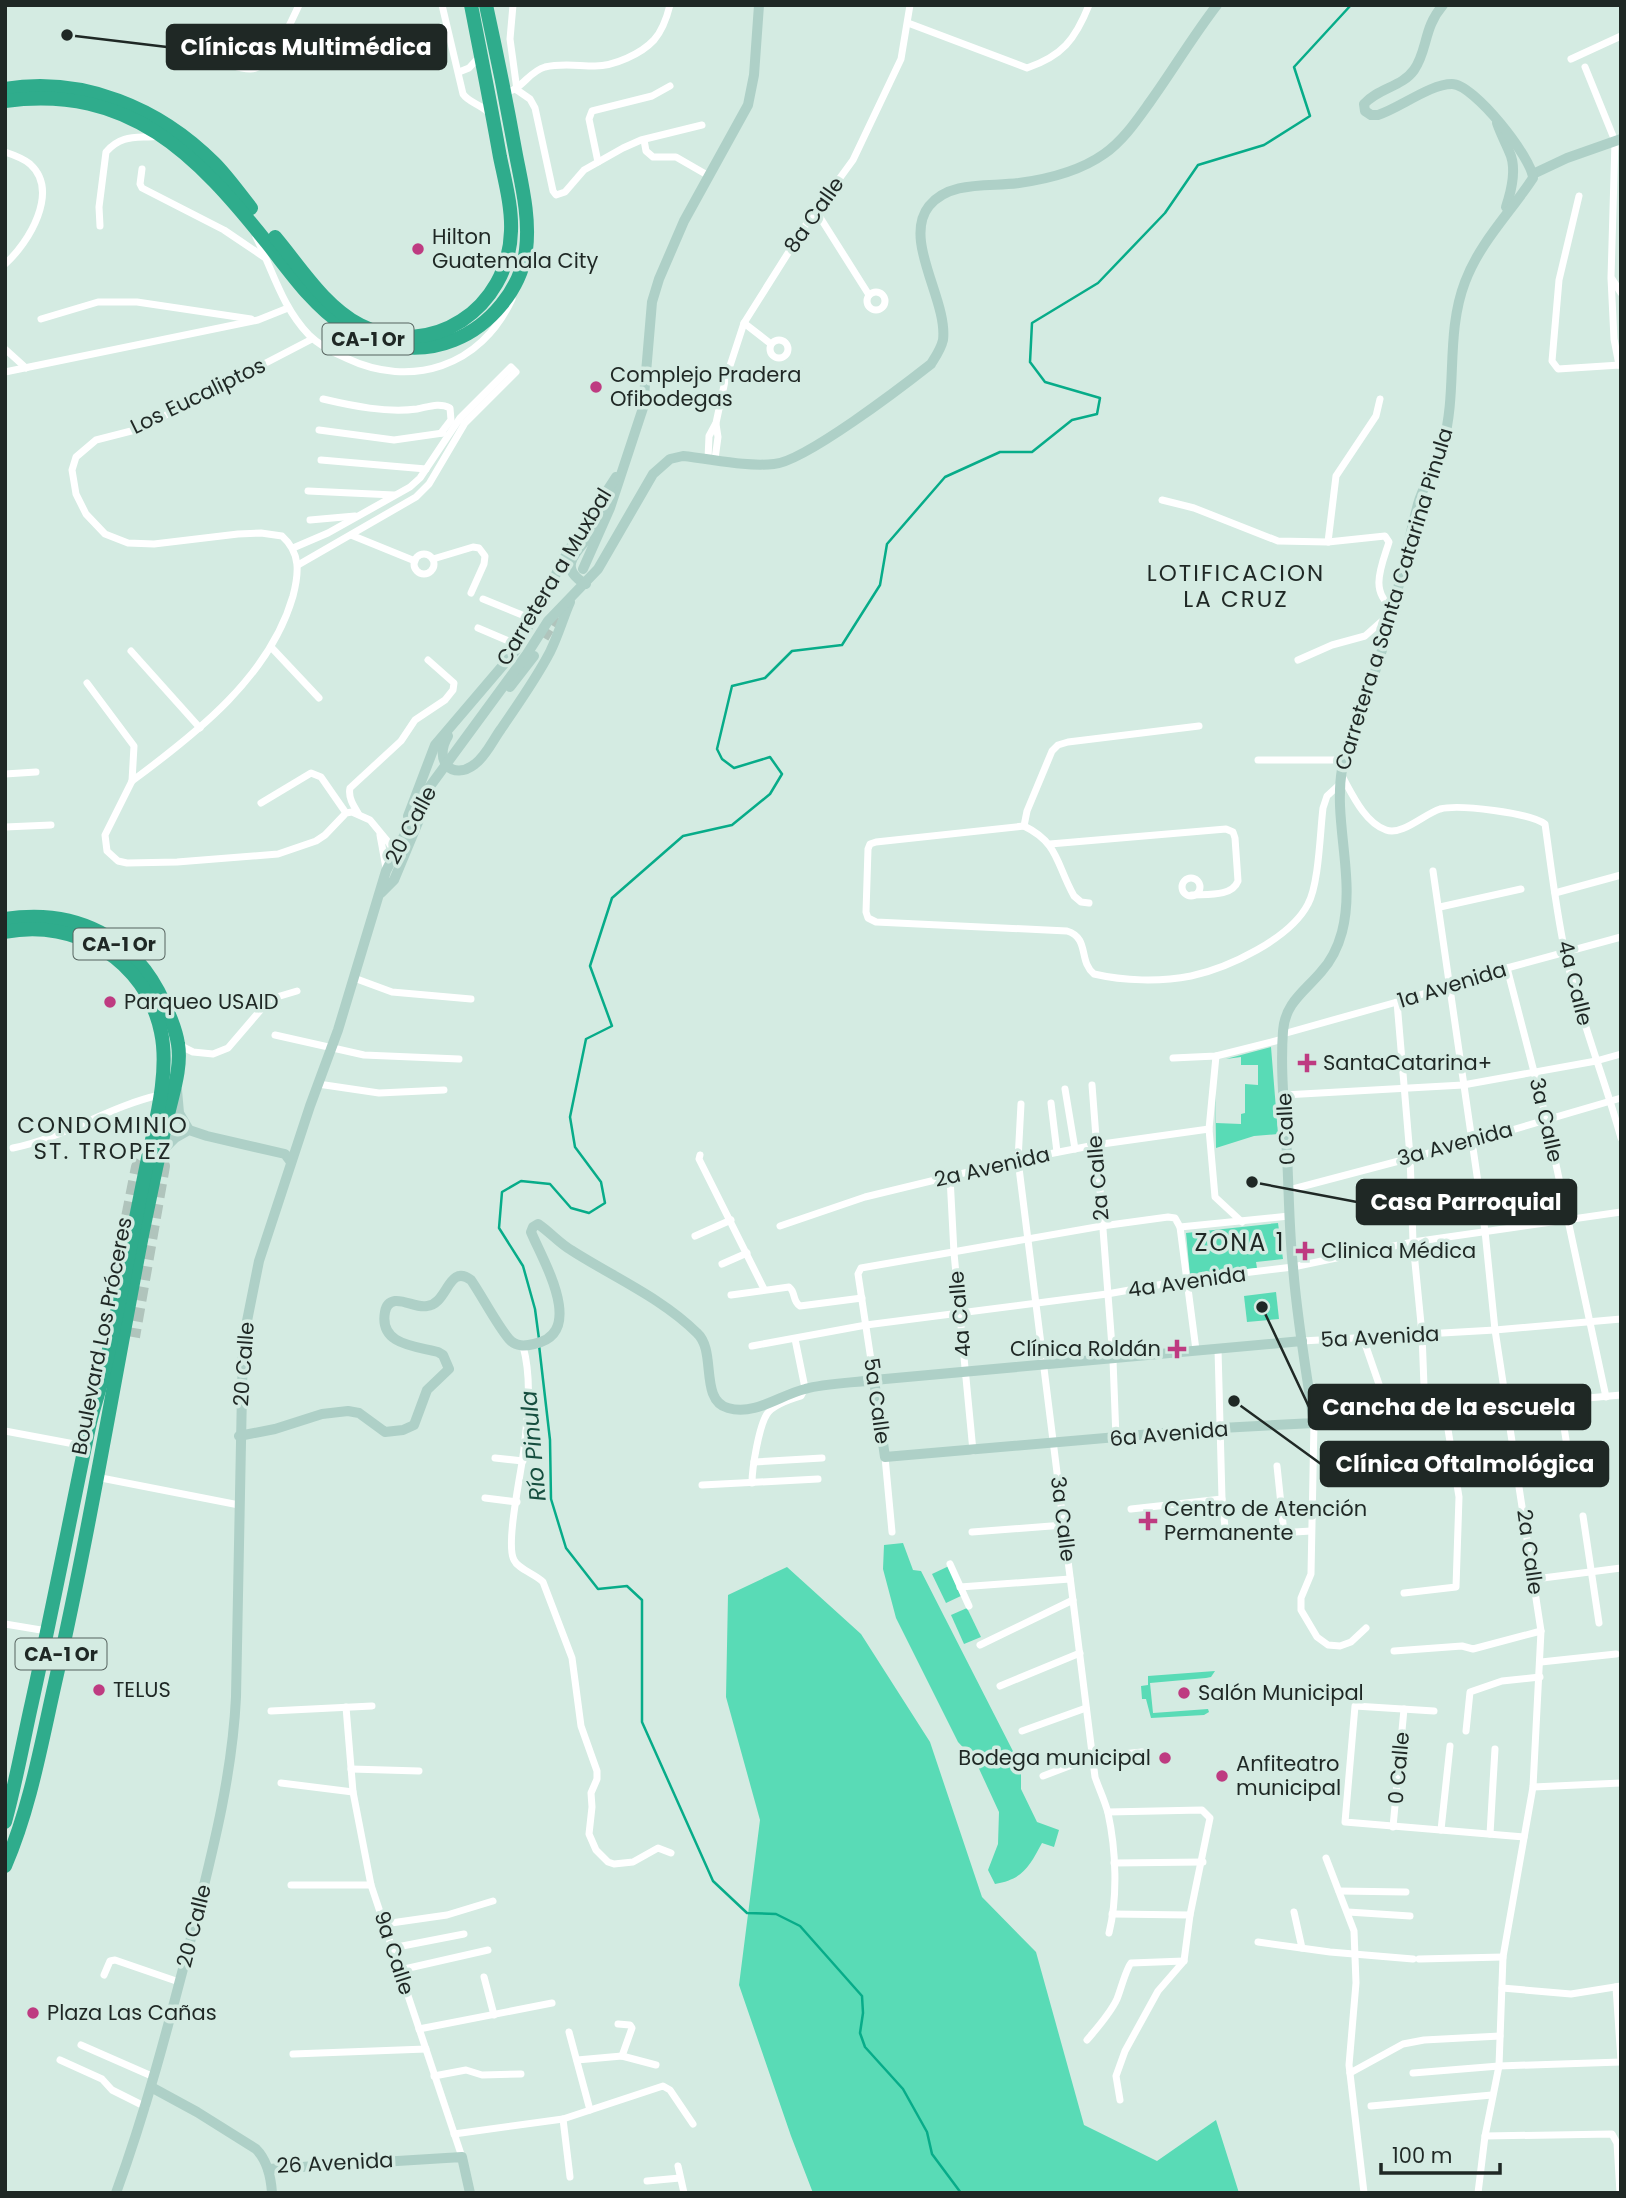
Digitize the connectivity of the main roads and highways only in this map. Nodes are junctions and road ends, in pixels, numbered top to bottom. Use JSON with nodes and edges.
{"nodes":[{"id":1,"x":471,"y":5,"type":"edge"},
{"id":2,"x":486,"y":5,"type":"edge"},
{"id":3,"x":759,"y":5,"type":"edge"},
{"id":4,"x":1217,"y":5,"type":"edge"},
{"id":5,"x":1443,"y":5,"type":"edge"},
{"id":6,"x":5,"y":89,"type":"edge"},
{"id":7,"x":5,"y":101,"type":"edge"},
{"id":8,"x":1497,"y":121,"type":"junction"},
{"id":9,"x":1618,"y":140,"type":"edge"},
{"id":10,"x":1513,"y":170,"type":"junction"},
{"id":11,"x":1530,"y":170,"type":"junction"},
{"id":12,"x":1514,"y":183,"type":"junction"},
{"id":13,"x":1527,"y":185,"type":"junction"},
{"id":14,"x":1503,"y":216,"type":"junction"},
{"id":15,"x":625,"y":463,"type":"junction"},
{"id":16,"x":606,"y":517,"type":"junction"},
{"id":17,"x":585,"y":565,"type":"dead end"},
{"id":18,"x":583,"y":583,"type":"junction"},
{"id":19,"x":571,"y":599,"type":"junction"},
{"id":20,"x":544,"y":638,"type":"tunnel mouth"},
{"id":21,"x":517,"y":647,"type":"junction"},
{"id":22,"x":1341,"y":779,"type":"joint"},
{"id":23,"x":403,"y":835,"type":"junction"},
{"id":24,"x":379,"y":895,"type":"junction"},
{"id":25,"x":5,"y":919,"type":"edge"},
{"id":26,"x":5,"y":932,"type":"edge"},
{"id":27,"x":177,"y":1072,"type":"junction"},
{"id":28,"x":189,"y":1130,"type":"junction"},
{"id":29,"x":201,"y":1132,"type":"junction"},
{"id":30,"x":296,"y":1146,"type":"junction"},
{"id":31,"x":159,"y":1153,"type":"junction"},
{"id":32,"x":292,"y":1161,"type":"junction"},
{"id":33,"x":112,"y":1298,"type":"tunnel mouth"},
{"id":34,"x":133,"y":1337,"type":"tunnel mouth"},
{"id":35,"x":1302,"y":1341,"type":"junction"},
{"id":36,"x":117,"y":1368,"type":"junction"},
{"id":37,"x":874,"y":1380,"type":"junction"},
{"id":38,"x":92,"y":1412,"type":"junction"},
{"id":39,"x":1314,"y":1423,"type":"joint"},
{"id":40,"x":240,"y":1436,"type":"junction"},
{"id":41,"x":885,"y":1457,"type":"joint"},
{"id":42,"x":5,"y":1822,"type":"edge"},
{"id":43,"x":5,"y":1866,"type":"edge"},
{"id":44,"x":153,"y":2082,"type":"junction"},
{"id":45,"x":462,"y":2157,"type":"joint"},
{"id":46,"x":268,"y":2169,"type":"junction"},
{"id":47,"x":116,"y":2193,"type":"edge"},
{"id":48,"x":272,"y":2193,"type":"edge"},
{"id":49,"x":470,"y":2193,"type":"edge"}],
"edges":[{"from":1,"to":6,"type":"highway","number":"CA-1 Or"},
{"from":2,"to":7,"type":"highway","number":"CA-1 Or"},
{"from":3,"to":15,"type":"main road","name":"Carretera a Muxbal"},
{"from":4,"to":18,"type":"main road"},
{"from":5,"to":8,"type":"main road"},
{"from":8,"to":10,"type":"main road"},
{"from":8,"to":11,"type":"main road"},
{"from":9,"to":11,"type":"main road"},
{"from":10,"to":11,"type":"main road"},
{"from":10,"to":12,"type":"main road"},
{"from":11,"to":13,"type":"main road"},
{"from":12,"to":13,"type":"main road"},
{"from":12,"to":14,"type":"main road","name":"Carretera a Santa Catarina Pinula"},
{"from":13,"to":14,"type":"main road","name":"Carretera a Santa Catarina Pinula"},
{"from":14,"to":22,"type":"main road","name":"Carretera a Santa Catarina Pinula"},
{"from":15,"to":16,"type":"main road","name":"Carretera a Muxbal"},
{"from":15,"to":21,"type":"main road","name":"Carretera a Muxbal"},
{"from":16,"to":17,"type":"main road","name":"Carretera a Muxbal"},
{"from":16,"to":18,"type":"main road"},
{"from":18,"to":19,"type":"main road"},
{"from":19,"to":21,"type":"main road"},
{"from":19,"to":23,"type":"main road","name":"20 Calle"},
{"from":20,"to":24,"type":"main road"},
{"from":21,"to":23,"type":"main road","name":"Carretera a Muxbal"},
{"from":22,"to":35,"type":"main road","name":"0 Calle"},
{"from":23,"to":24,"type":"main road","name":"20 Calle"},
{"from":24,"to":30,"type":"main road","name":"20 Calle"},
{"from":25,"to":27,"type":"highway","name":"Boulevard Los Próceres","number":"CA-1 Or"},
{"from":26,"to":38,"type":"highway","name":"Boulevard Los Próceres","number":"CA-1 Or"},
{"from":27,"to":28,"type":"main road"},
{"from":27,"to":31,"type":"highway","name":"Boulevard Los Próceres","number":"CA-1 Or"},
{"from":28,"to":29,"type":"main road"},
{"from":28,"to":31,"type":"main road"},
{"from":29,"to":30,"type":"main road"},
{"from":29,"to":32,"type":"main road"},
{"from":30,"to":32,"type":"main road","name":"20 Calle"},
{"from":31,"to":36,"type":"highway","name":"Boulevard Los Próceres","number":"CA-1 Or"},
{"from":32,"to":40,"type":"main road","name":"20 Calle"},
{"from":33,"to":38,"type":"highway"},
{"from":34,"to":36,"type":"highway"},
{"from":35,"to":37,"type":"main road","name":"5a Avenida"},
{"from":35,"to":39,"type":"main road","name":"0 Calle"},
{"from":36,"to":43,"type":"highway","name":"Boulevard Los Próceres","number":"CA-1 Or"},
{"from":37,"to":40,"type":"main road","name":"5a Avenida"},
{"from":37,"to":41,"type":"main road","name":"5a Calle"},
{"from":38,"to":42,"type":"highway","name":"Boulevard Los Próceres","number":"CA-1 Or"},
{"from":39,"to":41,"type":"main road","name":"6a Avenida"},
{"from":40,"to":44,"type":"main road","name":"20 Calle"},
{"from":44,"to":46,"type":"main road","name":"26 Avenida"},
{"from":44,"to":47,"type":"main road","name":"20 Calle"},
{"from":45,"to":46,"type":"main road","name":"26 Avenida"},
{"from":45,"to":49,"type":"main road","name":"9a Calle"},
{"from":46,"to":48,"type":"main road"}]}
